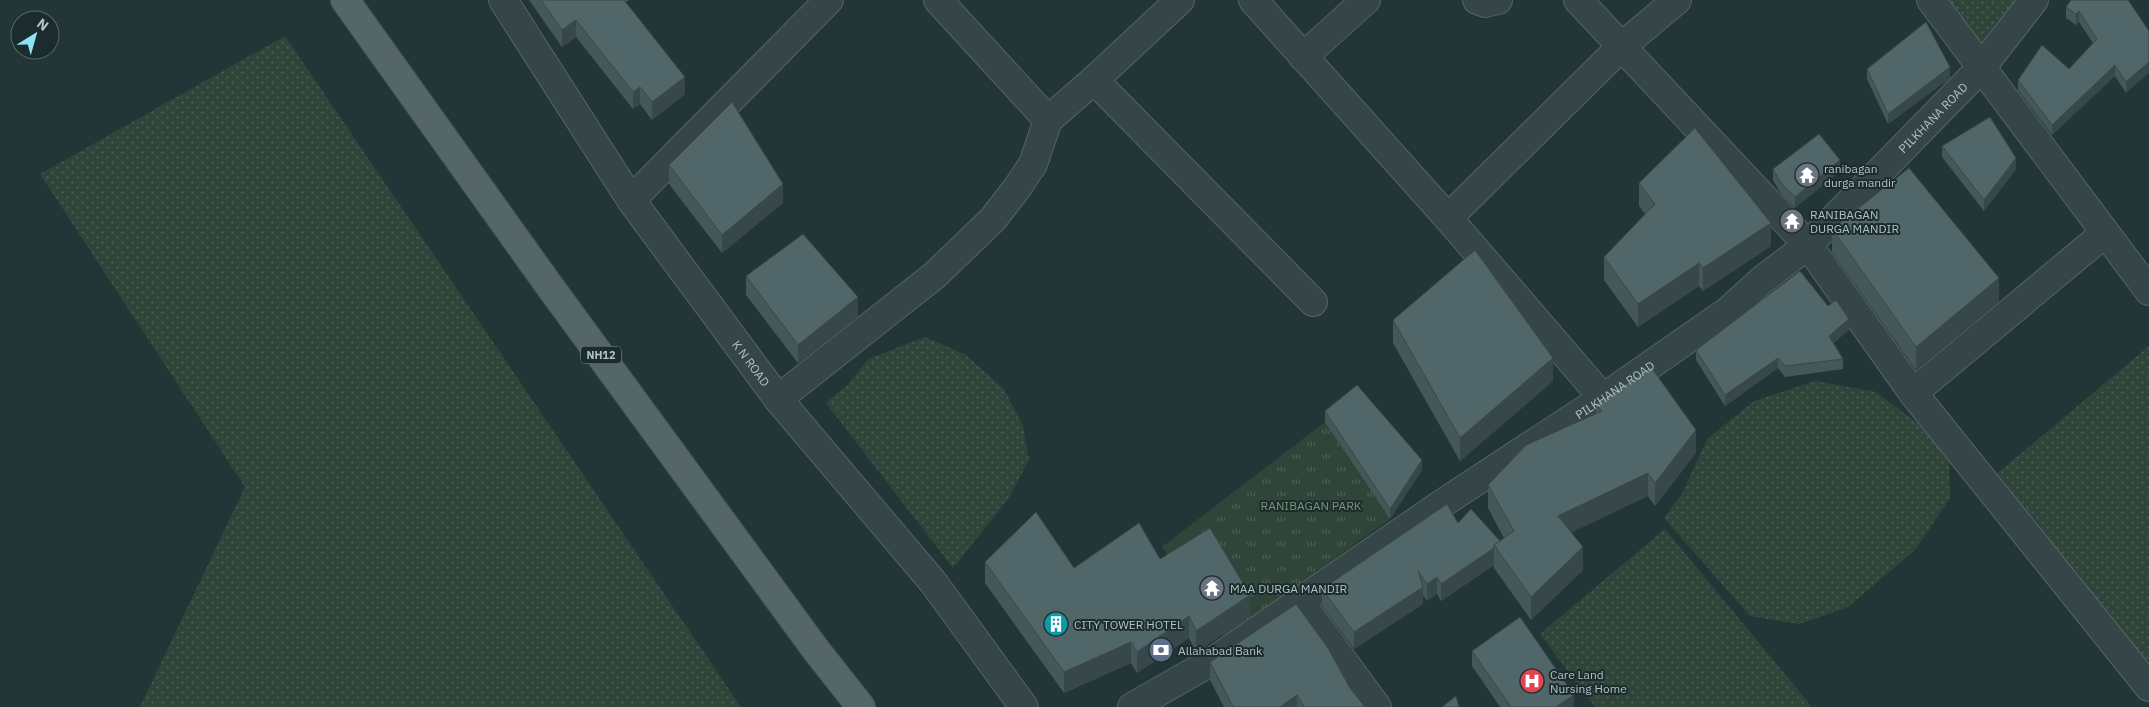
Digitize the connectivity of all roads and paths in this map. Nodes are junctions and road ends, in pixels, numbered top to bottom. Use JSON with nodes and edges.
{"nodes":[{"id":1,"x":345,"y":0,"type":"edge"},
{"id":2,"x":503,"y":0,"type":"edge"},
{"id":3,"x":829,"y":0,"type":"edge"},
{"id":4,"x":938,"y":0,"type":"edge"},
{"id":5,"x":1180,"y":0,"type":"edge"},
{"id":6,"x":1253,"y":0,"type":"edge"},
{"id":7,"x":1366,"y":0,"type":"edge"},
{"id":8,"x":1477,"y":0,"type":"edge"},
{"id":9,"x":1498,"y":0,"type":"edge"},
{"id":10,"x":1578,"y":0,"type":"edge"},
{"id":11,"x":1677,"y":0,"type":"edge"},
{"id":12,"x":1931,"y":0,"type":"edge"},
{"id":13,"x":2034,"y":0,"type":"edge"},
{"id":14,"x":1621,"y":47,"type":"junction"},
{"id":15,"x":1303,"y":57,"type":"junction"},
{"id":16,"x":1981,"y":68,"type":"junction"},
{"id":17,"x":1094,"y":80,"type":"junction"},
{"id":18,"x":1048,"y":120,"type":"junction"},
{"id":19,"x":631,"y":200,"type":"junction"},
{"id":20,"x":1448,"y":218,"type":"junction"},
{"id":21,"x":2105,"y":233,"type":"junction"},
{"id":22,"x":1808,"y":245,"type":"junction"},
{"id":23,"x":2149,"y":291,"type":"edge"},
{"id":24,"x":1313,"y":302,"type":"dead end"},
{"id":25,"x":1914,"y":393,"type":"junction"},
{"id":26,"x":1603,"y":398,"type":"junction"},
{"id":27,"x":778,"y":399,"type":"junction"},
{"id":28,"x":1300,"y":602,"type":"junction"},
{"id":29,"x":2149,"y":687,"type":"edge"},
{"id":30,"x":862,"y":707,"type":"edge"},
{"id":31,"x":1024,"y":707,"type":"edge"},
{"id":32,"x":1132,"y":707,"type":"edge"},
{"id":33,"x":1377,"y":707,"type":"edge"}],
"edges":[{"from":1,"to":30,"type":"main road","number":"NH12"},
{"from":2,"to":19,"type":"street","name":"K N ROAD"},
{"from":3,"to":19,"type":"street"},
{"from":4,"to":18,"type":"street"},
{"from":5,"to":17,"type":"street"},
{"from":6,"to":15,"type":"street"},
{"from":7,"to":15,"type":"street"},
{"from":8,"to":9,"type":"street"},
{"from":10,"to":14,"type":"street"},
{"from":11,"to":14,"type":"street"},
{"from":12,"to":16,"type":"street"},
{"from":13,"to":16,"type":"street","name":"PILKHANA ROAD"},
{"from":14,"to":20,"type":"street"},
{"from":14,"to":22,"type":"street"},
{"from":15,"to":20,"type":"street"},
{"from":16,"to":21,"type":"street"},
{"from":16,"to":22,"type":"street","name":"PILKHANA ROAD"},
{"from":17,"to":18,"type":"street"},
{"from":17,"to":24,"type":"street"},
{"from":18,"to":27,"type":"street"},
{"from":19,"to":27,"type":"street","name":"K N ROAD"},
{"from":20,"to":26,"type":"street"},
{"from":21,"to":23,"type":"street"},
{"from":21,"to":25,"type":"street"},
{"from":22,"to":25,"type":"street"},
{"from":22,"to":26,"type":"street","name":"PILKHANA ROAD"},
{"from":25,"to":29,"type":"street"},
{"from":26,"to":28,"type":"street","name":"PILKHANA ROAD"},
{"from":27,"to":31,"type":"street","name":"K N ROAD"},
{"from":28,"to":32,"type":"street","name":"PILKHANA ROAD"},
{"from":28,"to":33,"type":"street"}]}
